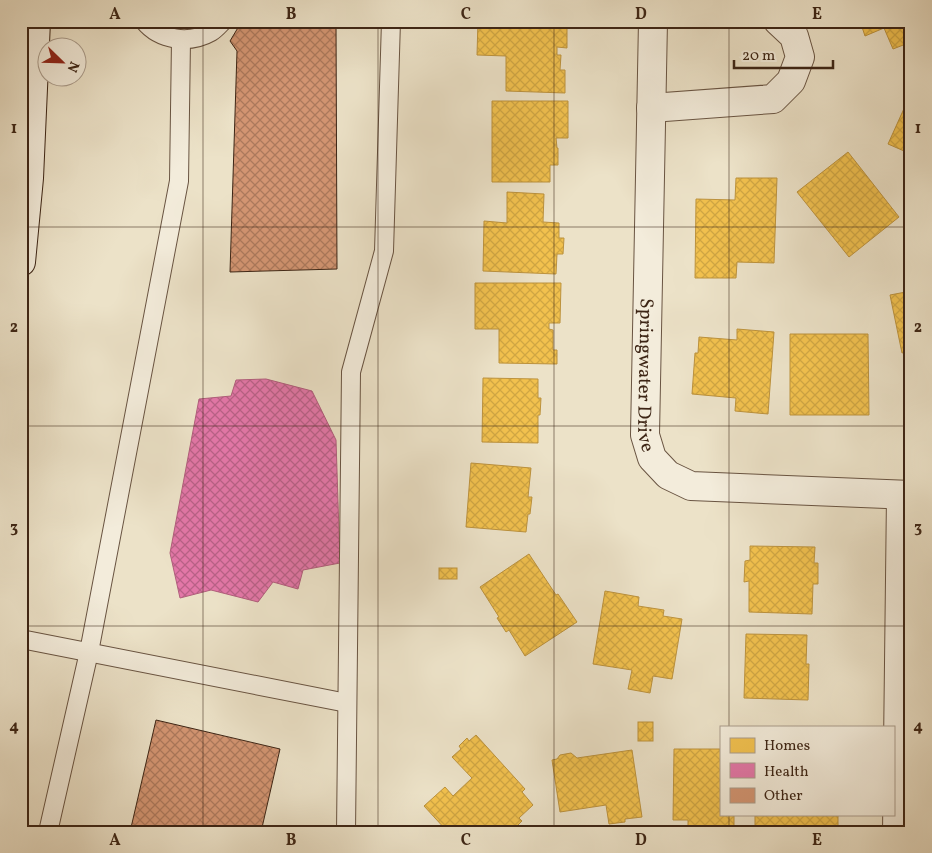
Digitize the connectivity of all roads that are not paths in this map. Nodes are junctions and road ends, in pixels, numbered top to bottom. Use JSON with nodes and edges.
{"nodes":[{"id":1,"x":36,"y":21,"type":"edge"},
{"id":2,"x":144,"y":21,"type":"edge"},
{"id":3,"x":223,"y":21,"type":"edge"},
{"id":4,"x":391,"y":21,"type":"edge"},
{"id":5,"x":653,"y":21,"type":"edge"},
{"id":6,"x":778,"y":21,"type":"edge"},
{"id":7,"x":181,"y":40,"type":"junction"},
{"id":8,"x":652,"y":108,"type":"junction"},
{"id":9,"x":21,"y":262,"type":"edge"},
{"id":10,"x":906,"y":495,"type":"edge"},
{"id":11,"x":21,"y":639,"type":"edge"},
{"id":12,"x":89,"y":652,"type":"junction"},
{"id":13,"x":348,"y":703,"type":"junction"},
{"id":14,"x":48,"y":832,"type":"edge"},
{"id":15,"x":346,"y":832,"type":"edge"},
{"id":16,"x":897,"y":832,"type":"edge"}],
"edges":[{"from":1,"to":9,"type":"street"},
{"from":2,"to":7,"type":"lane"},
{"from":3,"to":7,"type":"lane"},
{"from":4,"to":13,"type":"lane"},
{"from":5,"to":8,"type":"street","name":"Springwater Drive"},
{"from":6,"to":8,"type":"street"},
{"from":7,"to":12,"type":"lane"},
{"from":8,"to":10,"type":"street","name":"Springwater Drive"},
{"from":10,"to":16,"type":"street"},
{"from":11,"to":12,"type":"lane"},
{"from":12,"to":13,"type":"lane"},
{"from":12,"to":14,"type":"lane"},
{"from":13,"to":15,"type":"lane"}]}
